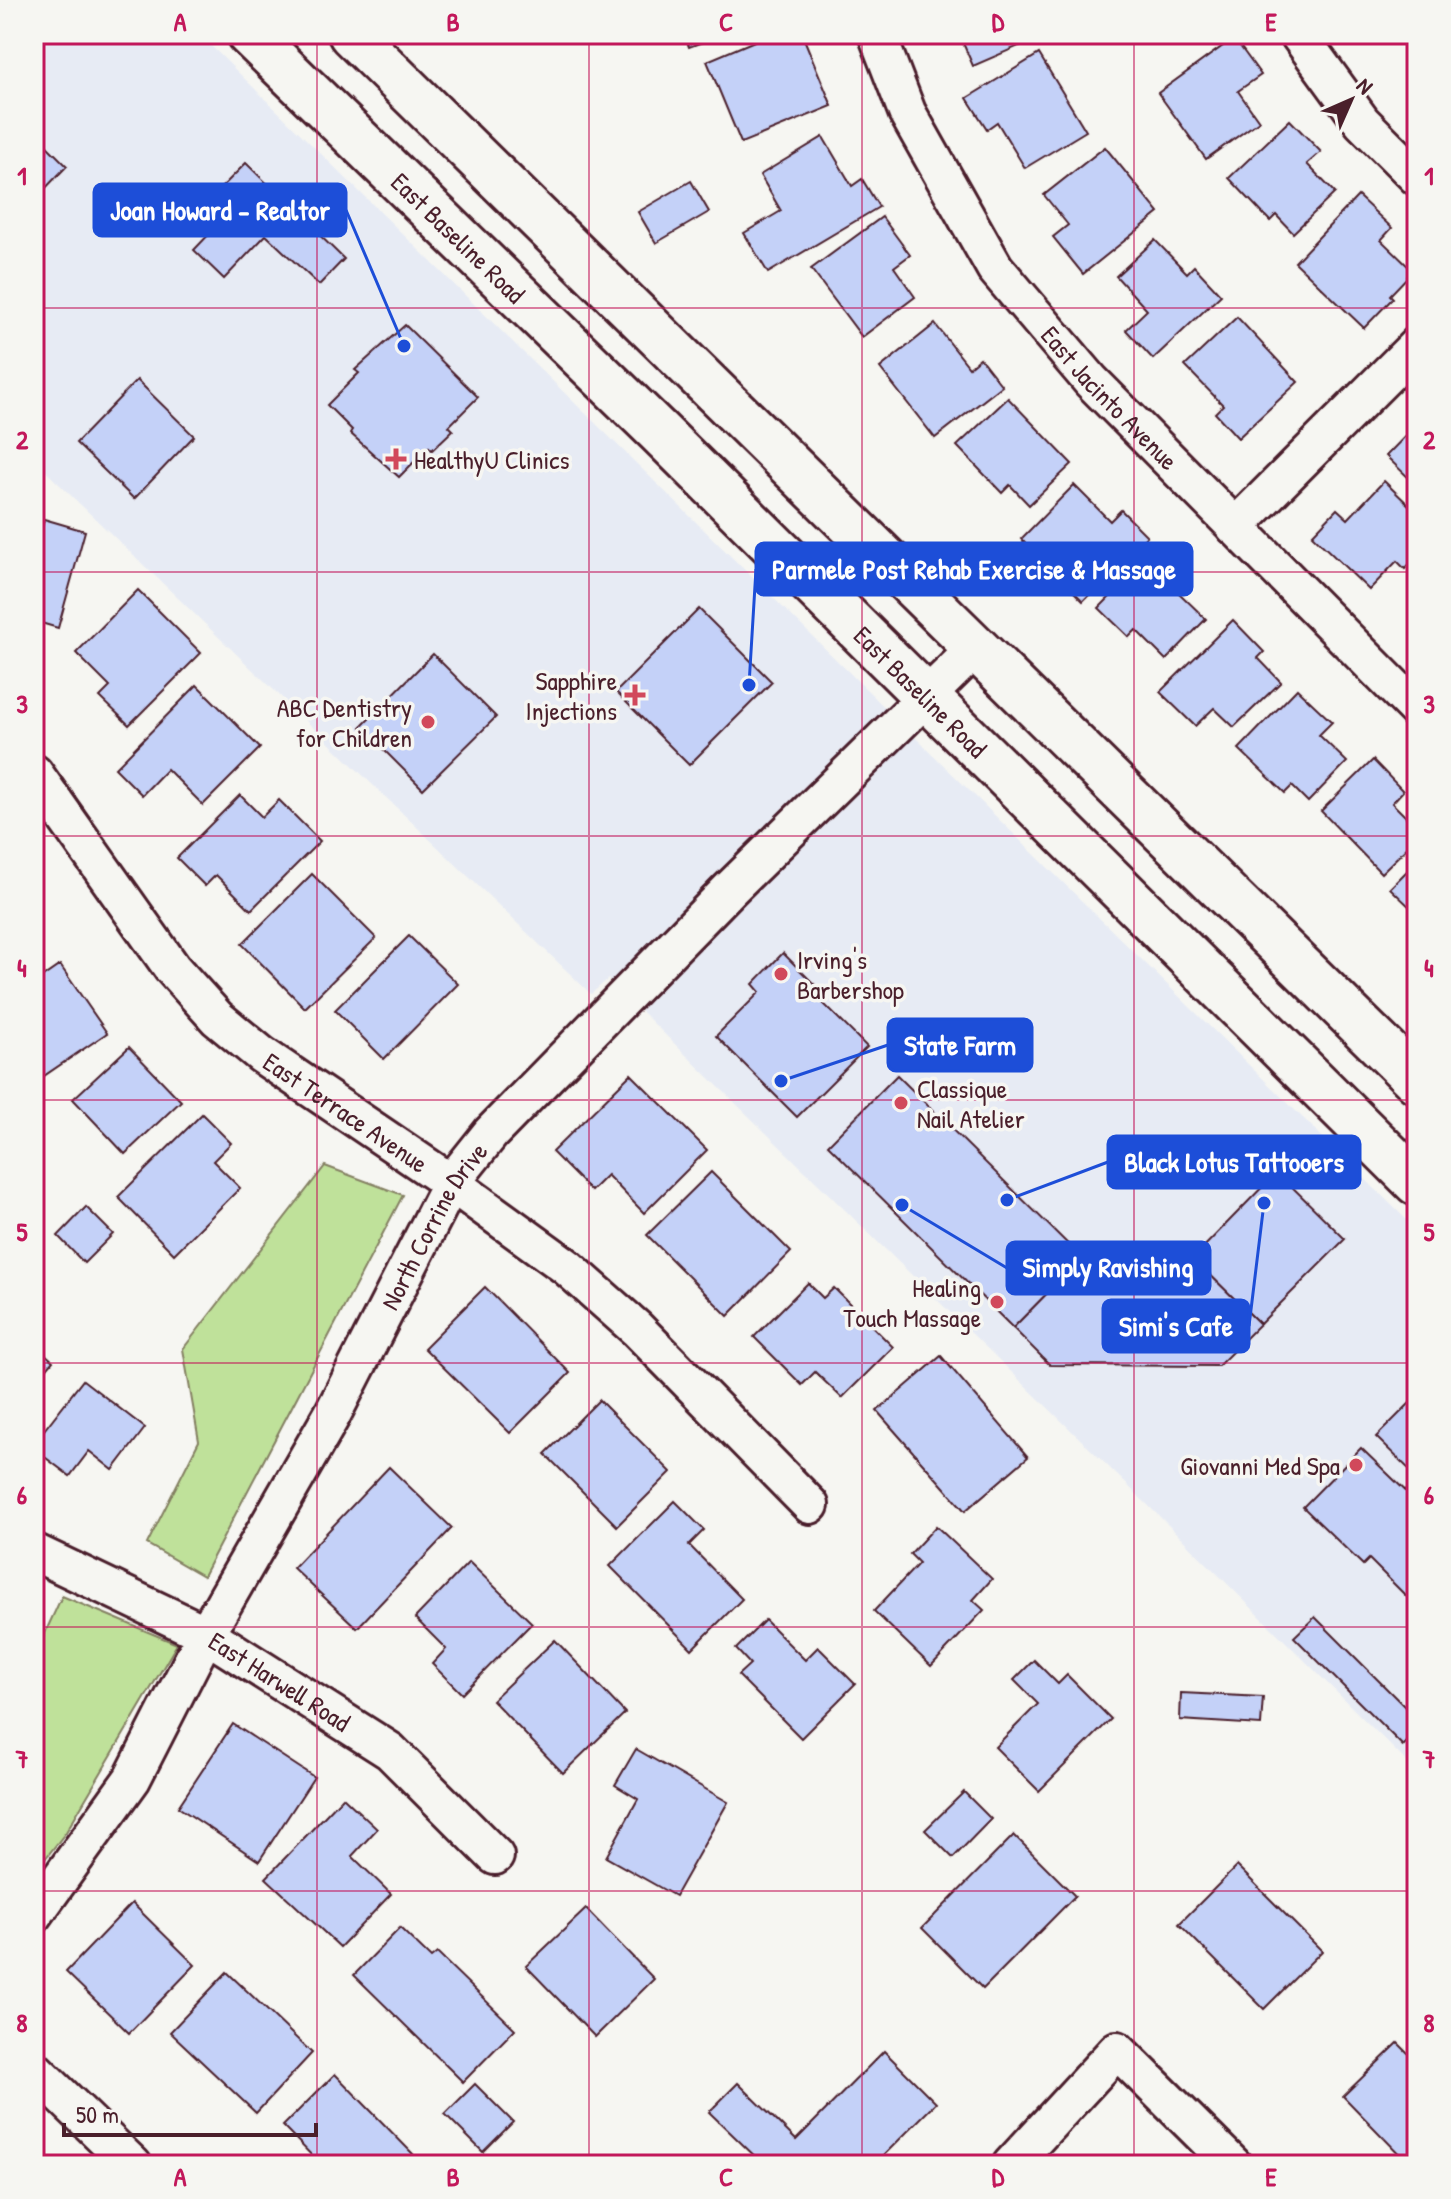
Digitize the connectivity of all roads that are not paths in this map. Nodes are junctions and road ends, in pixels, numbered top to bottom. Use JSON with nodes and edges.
{"nodes":[{"id":1,"x":249,"y":34,"type":"edge"},
{"id":2,"x":351,"y":34,"type":"edge"},
{"id":3,"x":877,"y":34,"type":"edge"},
{"id":4,"x":1298,"y":34,"type":"edge"},
{"id":5,"x":1417,"y":177,"type":"edge"},
{"id":6,"x":1417,"y":345,"type":"edge"},
{"id":7,"x":1235,"y":527,"type":"junction"},
{"id":8,"x":977,"y":647,"type":"junction"},
{"id":9,"x":926,"y":698,"type":"junction"},
{"id":10,"x":1417,"y":710,"type":"edge"},
{"id":11,"x":34,"y":773,"type":"edge"},
{"id":12,"x":1417,"y":1081,"type":"edge"},
{"id":13,"x":451,"y":1183,"type":"junction"},
{"id":14,"x":1417,"y":1183,"type":"edge"},
{"id":15,"x":810,"y":1505,"type":"dead end"},
{"id":16,"x":34,"y":1552,"type":"edge"},
{"id":17,"x":206,"y":1634,"type":"junction"},
{"id":18,"x":495,"y":1856,"type":"dead end"},
{"id":19,"x":34,"y":1915,"type":"edge"},
{"id":20,"x":34,"y":2069,"type":"edge"},
{"id":21,"x":133,"y":2165,"type":"edge"},
{"id":22,"x":1011,"y":2165,"type":"edge"},
{"id":23,"x":1233,"y":2165,"type":"edge"}],
"edges":[{"from":1,"to":9,"type":"main road","name":"East Baseline Road"},
{"from":2,"to":8,"type":"main road"},
{"from":3,"to":7,"type":"street","name":"East Jacinto Avenue"},
{"from":4,"to":5,"type":"street"},
{"from":6,"to":7,"type":"street"},
{"from":7,"to":10,"type":"street","name":"East Jacinto Avenue"},
{"from":8,"to":9,"type":"street","name":"North Corrine Drive"},
{"from":8,"to":12,"type":"main road"},
{"from":9,"to":13,"type":"street","name":"North Corrine Drive"},
{"from":9,"to":14,"type":"main road","name":"East Baseline Road"},
{"from":11,"to":13,"type":"street","name":"East Terrace Avenue"},
{"from":13,"to":15,"type":"street","name":"East Terrace Avenue"},
{"from":13,"to":17,"type":"street","name":"North Corrine Drive"},
{"from":16,"to":17,"type":"street","name":"East Harwell Road"},
{"from":17,"to":18,"type":"street","name":"East Harwell Road"},
{"from":17,"to":19,"type":"street","name":"North Corrine Drive"},
{"from":20,"to":21,"type":"street"},
{"from":22,"to":23,"type":"street"}]}
